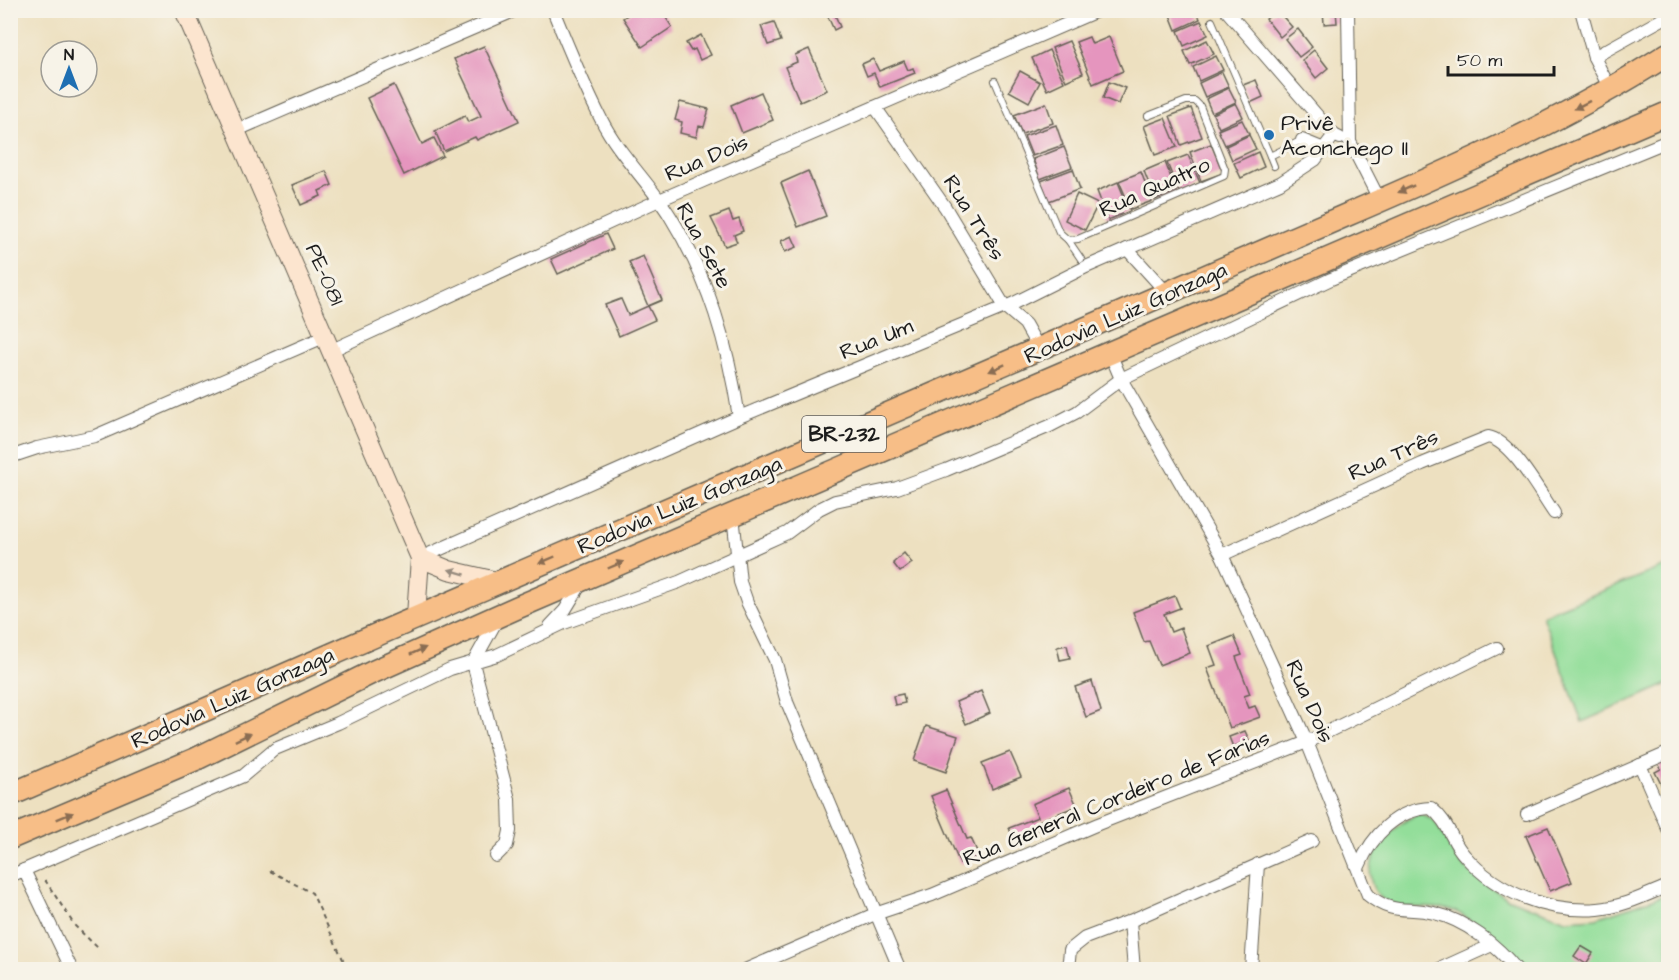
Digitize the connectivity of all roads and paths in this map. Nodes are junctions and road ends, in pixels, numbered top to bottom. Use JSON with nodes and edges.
{"nodes":[{"id":1,"x":184,"y":10,"type":"edge"},
{"id":2,"x":516,"y":10,"type":"edge"},
{"id":3,"x":553,"y":10,"type":"edge"},
{"id":4,"x":1099,"y":10,"type":"edge"},
{"id":5,"x":1226,"y":10,"type":"edge"},
{"id":6,"x":1348,"y":10,"type":"edge"},
{"id":7,"x":1581,"y":10,"type":"edge"},
{"id":8,"x":1668,"y":16,"type":"edge"},
{"id":9,"x":1212,"y":21,"type":"dead end"},
{"id":10,"x":1668,"y":54,"type":"edge"},
{"id":11,"x":1594,"y":57,"type":"junction"},
{"id":12,"x":994,"y":81,"type":"dead end"},
{"id":13,"x":1611,"y":91,"type":"junction"},
{"id":14,"x":875,"y":107,"type":"junction"},
{"id":15,"x":1668,"y":113,"type":"edge"},
{"id":16,"x":1148,"y":116,"type":"dead end"},
{"id":17,"x":237,"y":130,"type":"junction"},
{"id":18,"x":1334,"y":135,"type":"junction"},
{"id":19,"x":1302,"y":140,"type":"joint"},
{"id":20,"x":1668,"y":141,"type":"edge"},
{"id":21,"x":1350,"y":142,"type":"junction"},
{"id":22,"x":1324,"y":149,"type":"junction"},
{"id":23,"x":1270,"y":156,"type":"junction"},
{"id":24,"x":1274,"y":166,"type":"dead end"},
{"id":25,"x":657,"y":201,"type":"junction"},
{"id":26,"x":1380,"y":201,"type":"junction"},
{"id":27,"x":1068,"y":240,"type":"junction"},
{"id":28,"x":1127,"y":249,"type":"junction"},
{"id":29,"x":1084,"y":263,"type":"junction"},
{"id":30,"x":1167,"y":293,"type":"junction"},
{"id":31,"x":1005,"y":307,"type":"junction"},
{"id":32,"x":329,"y":343,"type":"junction"},
{"id":33,"x":1039,"y":349,"type":"junction"},
{"id":34,"x":1110,"y":353,"type":"junction"},
{"id":35,"x":1121,"y":379,"type":"junction"},
{"id":36,"x":739,"y":417,"type":"junction"},
{"id":37,"x":10,"y":457,"type":"edge"},
{"id":38,"x":1554,"y":513,"type":"dead end"},
{"id":39,"x":733,"y":515,"type":"junction"},
{"id":40,"x":1222,"y":555,"type":"junction"},
{"id":41,"x":736,"y":557,"type":"junction"},
{"id":42,"x":420,"y":558,"type":"junction"},
{"id":43,"x":584,"y":579,"type":"junction"},
{"id":44,"x":496,"y":581,"type":"junction"},
{"id":45,"x":500,"y":615,"type":"junction"},
{"id":46,"x":416,"y":616,"type":"junction"},
{"id":47,"x":545,"y":632,"type":"junction"},
{"id":48,"x":1497,"y":648,"type":"dead end"},
{"id":49,"x":473,"y":663,"type":"junction"},
{"id":50,"x":1307,"y":742,"type":"junction"},
{"id":51,"x":1668,"y":753,"type":"edge"},
{"id":52,"x":1640,"y":765,"type":"junction"},
{"id":53,"x":10,"y":795,"type":"edge"},
{"id":54,"x":1527,"y":814,"type":"dead end"},
{"id":55,"x":1668,"y":829,"type":"edge"},
{"id":56,"x":10,"y":838,"type":"edge"},
{"id":57,"x":1312,"y":841,"type":"dead end"},
{"id":58,"x":496,"y":856,"type":"dead end"},
{"id":59,"x":1258,"y":864,"type":"junction"},
{"id":60,"x":1359,"y":866,"type":"junction"},
{"id":61,"x":24,"y":870,"type":"junction"},
{"id":62,"x":270,"y":871,"type":"dead end"},
{"id":63,"x":10,"y":876,"type":"edge"},
{"id":64,"x":1668,"y":886,"type":"edge"},
{"id":65,"x":875,"y":914,"type":"junction"},
{"id":66,"x":1130,"y":921,"type":"junction"},
{"id":67,"x":1492,"y":945,"type":"junction"},
{"id":68,"x":98,"y":948,"type":"dead end"},
{"id":69,"x":72,"y":969,"type":"edge"},
{"id":70,"x":348,"y":969,"type":"edge"},
{"id":71,"x":745,"y":969,"type":"edge"},
{"id":72,"x":900,"y":969,"type":"edge"},
{"id":73,"x":1068,"y":969,"type":"edge"},
{"id":74,"x":1134,"y":969,"type":"edge"},
{"id":75,"x":1251,"y":969,"type":"edge"},
{"id":76,"x":1437,"y":969,"type":"edge"},
{"id":77,"x":1517,"y":969,"type":"edge"}],
"edges":[{"from":1,"to":17,"type":"street","name":"PE-081","number":"PE-081"},
{"from":2,"to":17,"type":"street"},
{"from":3,"to":25,"type":"street","name":"Rua Sete"},
{"from":4,"to":14,"type":"street","name":"Rua Dois"},
{"from":5,"to":18,"type":"street"},
{"from":6,"to":21,"type":"street"},
{"from":7,"to":11,"type":"street"},
{"from":8,"to":11,"type":"street"},
{"from":9,"to":23,"type":"lane"},
{"from":10,"to":13,"type":"highway","name":"Rodovia Luiz Gonzaga","number":"BR-232"},
{"from":11,"to":13,"type":"street"},
{"from":12,"to":27,"type":"lane"},
{"from":13,"to":26,"type":"highway","name":"Rodovia Luiz Gonzaga","number":"BR-232","one_way":true},
{"from":14,"to":25,"type":"street","name":"Rua Dois"},
{"from":14,"to":31,"type":"street","name":"Rua Três"},
{"from":15,"to":34,"type":"highway","name":"Rodovia Luiz Gonzaga","number":"BR-232"},
{"from":16,"to":27,"type":"lane","name":"Rua Quatro"},
{"from":17,"to":32,"type":"street","name":"PE-081","number":"PE-081"},
{"from":18,"to":21,"type":"street"},
{"from":18,"to":22,"type":"street","name":"Rua Um"},
{"from":19,"to":22,"type":"street"},
{"from":19,"to":23,"type":"lane"},
{"from":20,"to":35,"type":"street"},
{"from":21,"to":26,"type":"street"},
{"from":22,"to":28,"type":"street","name":"Rua Um"},
{"from":23,"to":24,"type":"lane"},
{"from":25,"to":32,"type":"street","name":"Rua Dois"},
{"from":25,"to":36,"type":"street","name":"Rua Sete"},
{"from":26,"to":30,"type":"highway","name":"Rodovia Luiz Gonzaga","number":"BR-232"},
{"from":27,"to":29,"type":"lane"},
{"from":28,"to":29,"type":"street","name":"Rua Um"},
{"from":28,"to":30,"type":"street"},
{"from":29,"to":31,"type":"street","name":"Rua Um"},
{"from":30,"to":33,"type":"highway","name":"Rodovia Luiz Gonzaga","number":"BR-232"},
{"from":31,"to":33,"type":"street","name":"Rua Três"},
{"from":31,"to":36,"type":"street","name":"Rua Um"},
{"from":32,"to":37,"type":"street","name":"Rua Dois"},
{"from":32,"to":42,"type":"street","name":"PE-081","number":"PE-081"},
{"from":33,"to":44,"type":"highway","name":"Rodovia Luiz Gonzaga","number":"BR-232","one_way":true},
{"from":34,"to":35,"type":"street","name":"Rua Dois"},
{"from":34,"to":39,"type":"highway","name":"Rodovia Luiz Gonzaga","number":"BR-232"},
{"from":35,"to":40,"type":"street","name":"Rua Dois"},
{"from":35,"to":41,"type":"street"},
{"from":36,"to":42,"type":"street","name":"Rua Um"},
{"from":38,"to":40,"type":"street","name":"Rua Três"},
{"from":39,"to":41,"type":"street"},
{"from":43,"to":39,"type":"highway","name":"Rodovia Luiz Gonzaga","number":"BR-232","one_way":true},
{"from":40,"to":50,"type":"street","name":"Rua Dois"},
{"from":41,"to":47,"type":"street"},
{"from":41,"to":65,"type":"street"},
{"from":44,"to":42,"type":"street","one_way":true},
{"from":42,"to":46,"type":"street"},
{"from":43,"to":45,"type":"highway","name":"Rodovia Luiz Gonzaga","number":"BR-232"},
{"from":43,"to":47,"type":"street"},
{"from":44,"to":46,"type":"highway","name":"Rodovia Luiz Gonzaga","number":"BR-232"},
{"from":45,"to":49,"type":"street"},
{"from":56,"to":45,"type":"highway","name":"Rodovia Luiz Gonzaga","number":"BR-232","one_way":true},
{"from":46,"to":53,"type":"highway","name":"Rodovia Luiz Gonzaga","number":"BR-232"},
{"from":47,"to":49,"type":"street"},
{"from":48,"to":50,"type":"street","name":"Rua General Cordeiro de Farias"},
{"from":49,"to":58,"type":"street"},
{"from":49,"to":61,"type":"street"},
{"from":50,"to":60,"type":"street","name":"Rua Dois"},
{"from":50,"to":65,"type":"street","name":"Rua General Cordeiro de Farias"},
{"from":51,"to":52,"type":"street"},
{"from":52,"to":54,"type":"street"},
{"from":52,"to":55,"type":"street"},
{"from":57,"to":59,"type":"street"},
{"from":59,"to":66,"type":"street"},
{"from":59,"to":75,"type":"street"},
{"from":60,"to":64,"type":"street"},
{"from":60,"to":67,"type":"street","name":"Rua Dois"},
{"from":61,"to":63,"type":"street"},
{"from":61,"to":68,"type":"path"},
{"from":61,"to":69,"type":"street"},
{"from":62,"to":70,"type":"path"},
{"from":65,"to":71,"type":"street","name":"Rua General Cordeiro de Farias"},
{"from":65,"to":72,"type":"street"},
{"from":66,"to":73,"type":"street"},
{"from":66,"to":74,"type":"street"},
{"from":67,"to":76,"type":"street"},
{"from":67,"to":77,"type":"street","name":"Rua Dois"}]}
